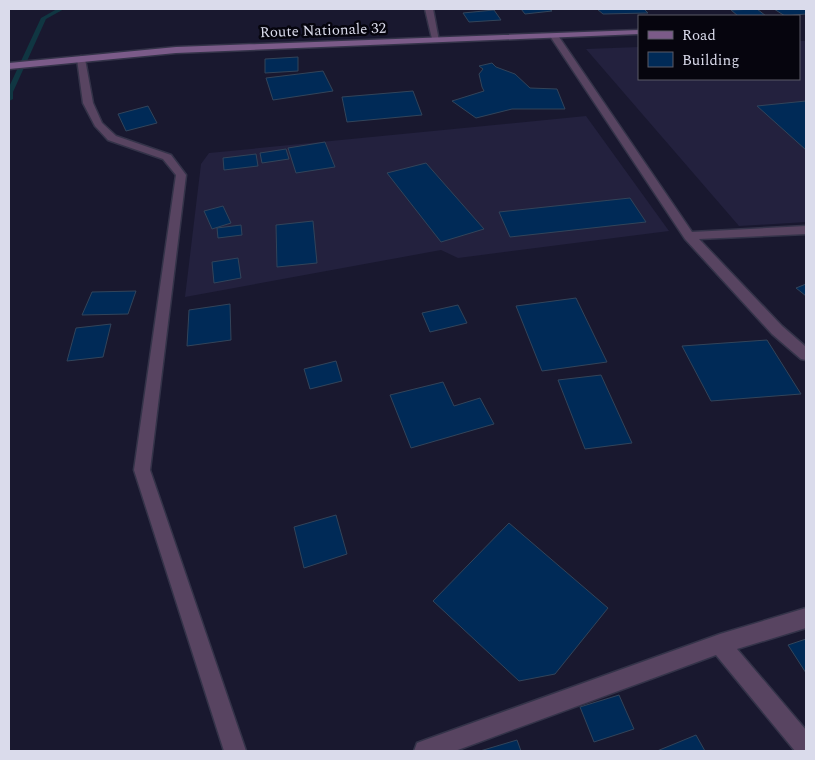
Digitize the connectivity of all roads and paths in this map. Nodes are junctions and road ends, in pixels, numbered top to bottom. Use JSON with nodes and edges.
{"nodes":[{"id":1,"x":429,"y":9,"type":"edge"},
{"id":2,"x":638,"y":32,"type":"edge"},
{"id":3,"x":554,"y":36,"type":"junction"},
{"id":4,"x":436,"y":40,"type":"junction"},
{"id":5,"x":81,"y":59,"type":"junction"},
{"id":6,"x":9,"y":66,"type":"edge"},
{"id":7,"x":806,"y":230,"type":"edge"},
{"id":8,"x":689,"y":236,"type":"junction"},
{"id":9,"x":806,"y":355,"type":"edge"},
{"id":10,"x":806,"y":618,"type":"edge"},
{"id":11,"x":720,"y":644,"type":"junction"},
{"id":12,"x":806,"y":747,"type":"edge"},
{"id":13,"x":235,"y":751,"type":"edge"},
{"id":14,"x":426,"y":751,"type":"edge"}],
"edges":[{"from":1,"to":4,"type":"street"},
{"from":2,"to":3,"type":"street","name":"Route Nationale 32"},
{"from":3,"to":4,"type":"street","name":"Route Nationale 32"},
{"from":3,"to":8,"type":"street"},
{"from":4,"to":5,"type":"street","name":"Route Nationale 32"},
{"from":5,"to":6,"type":"street","name":"Route Nationale 32"},
{"from":5,"to":13,"type":"street"},
{"from":7,"to":8,"type":"street"},
{"from":8,"to":9,"type":"street"},
{"from":10,"to":11,"type":"street"},
{"from":11,"to":12,"type":"street"},
{"from":11,"to":14,"type":"street"}]}
